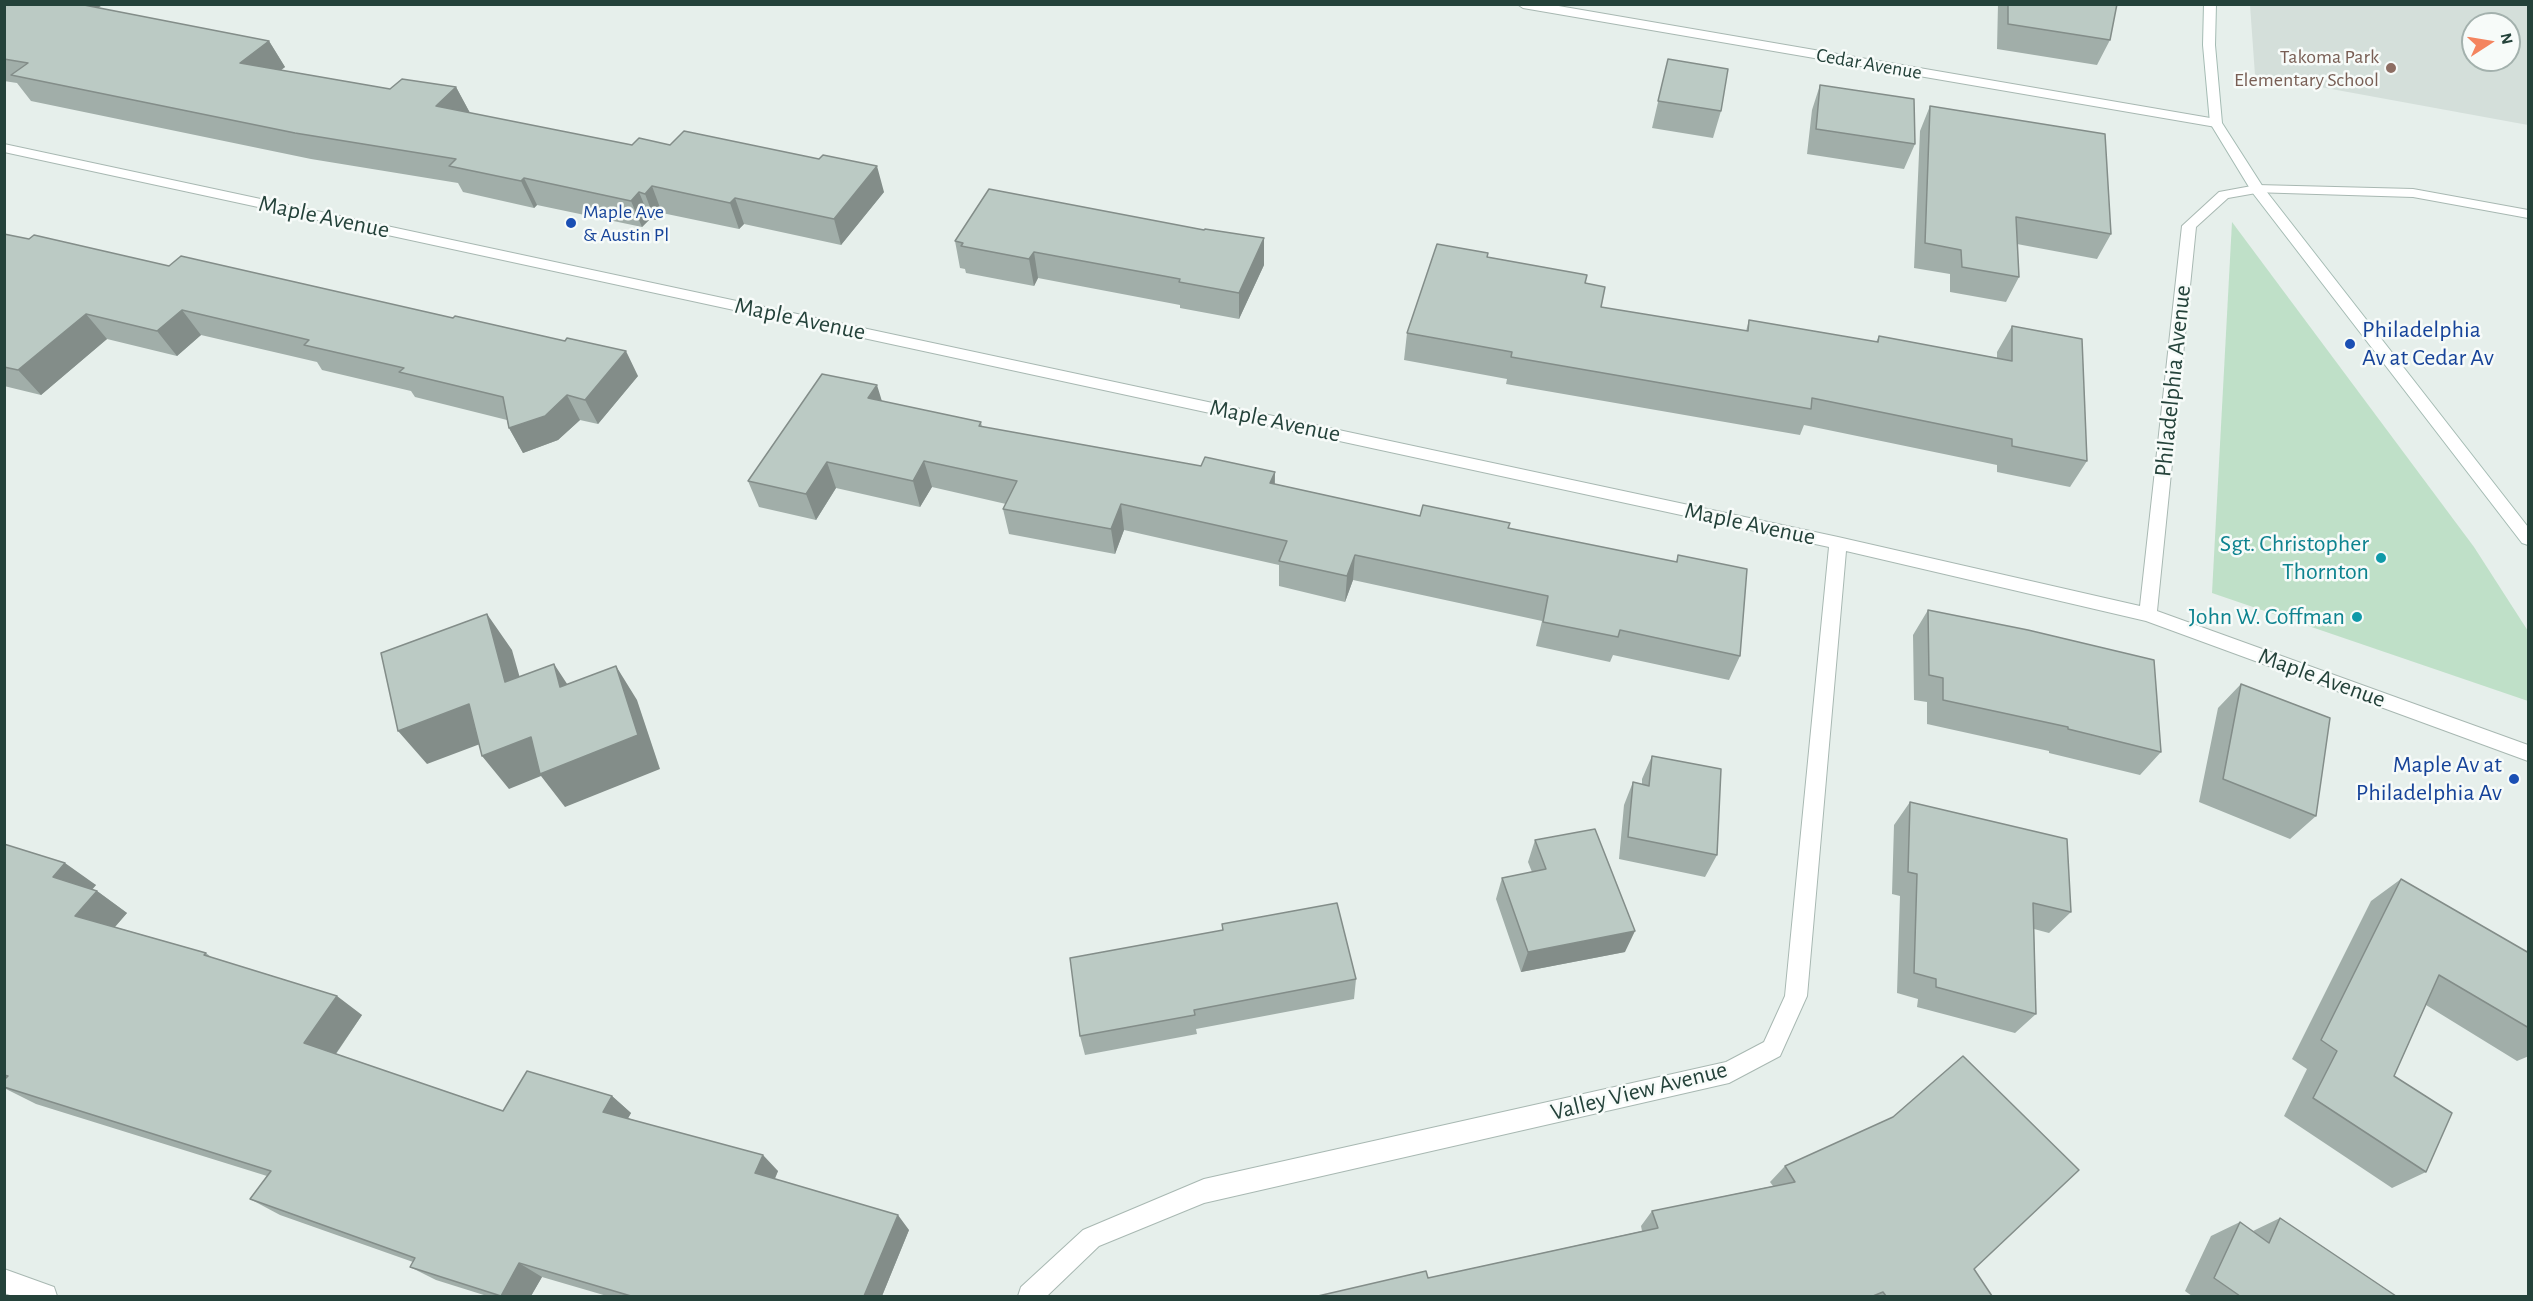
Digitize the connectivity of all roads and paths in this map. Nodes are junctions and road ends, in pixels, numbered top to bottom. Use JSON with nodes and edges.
{"nodes":[{"id":1,"x":1522,"y":4,"type":"edge"},
{"id":2,"x":2210,"y":4,"type":"edge"},
{"id":3,"x":2216,"y":123,"type":"junction"},
{"id":4,"x":4,"y":148,"type":"edge"},
{"id":5,"x":2257,"y":189,"type":"junction"},
{"id":6,"x":2529,"y":214,"type":"edge"},
{"id":7,"x":2529,"y":539,"type":"edge"},
{"id":8,"x":1838,"y":543,"type":"junction"},
{"id":9,"x":2148,"y":615,"type":"junction"},
{"id":10,"x":2529,"y":753,"type":"edge"},
{"id":11,"x":4,"y":1281,"type":"edge"},
{"id":12,"x":45,"y":1296,"type":"edge"},
{"id":13,"x":1030,"y":1296,"type":"edge"}],
"edges":[{"from":1,"to":3,"type":"street","name":"Cedar Avenue"},
{"from":2,"to":3,"type":"street"},
{"from":3,"to":5,"type":"street"},
{"from":4,"to":8,"type":"street","name":"Maple Avenue"},
{"from":5,"to":6,"type":"street","name":"Philadelphia Avenue"},
{"from":5,"to":7,"type":"street"},
{"from":5,"to":9,"type":"street","name":"Philadelphia Avenue"},
{"from":8,"to":9,"type":"street","name":"Maple Avenue"},
{"from":8,"to":13,"type":"street","name":"Valley View Avenue"},
{"from":9,"to":10,"type":"street","name":"Maple Avenue"},
{"from":11,"to":12,"type":"street"}]}
